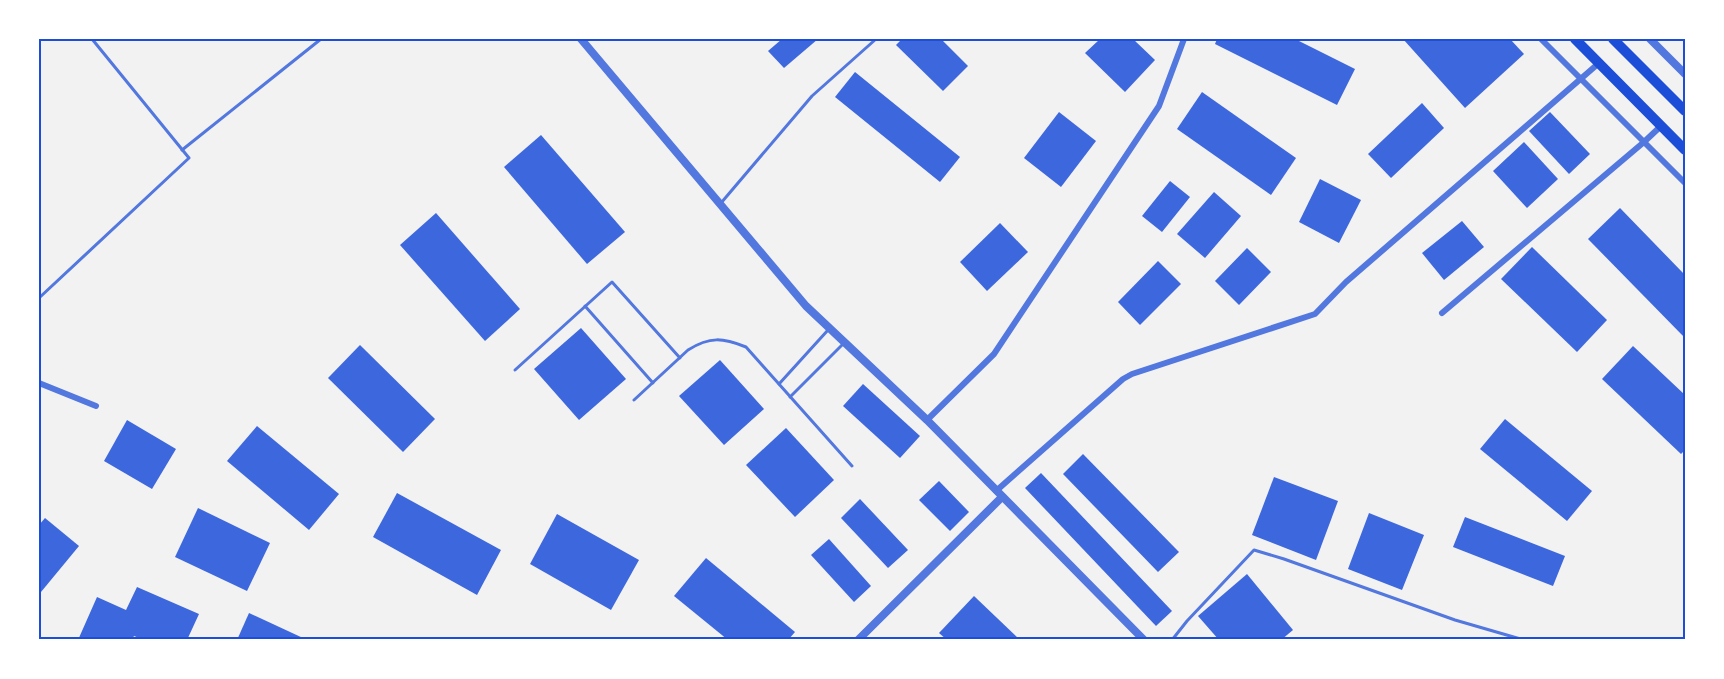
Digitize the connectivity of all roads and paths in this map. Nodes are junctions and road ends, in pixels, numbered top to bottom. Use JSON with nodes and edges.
{"nodes":[{"id":1,"x":92,"y":39,"type":"edge"},
{"id":2,"x":321,"y":39,"type":"edge"},
{"id":3,"x":582,"y":39,"type":"edge"},
{"id":4,"x":876,"y":39,"type":"edge"},
{"id":5,"x":1184,"y":39,"type":"edge"},
{"id":6,"x":1541,"y":39,"type":"edge"},
{"id":7,"x":1575,"y":39,"type":"edge"},
{"id":8,"x":1613,"y":39,"type":"edge"},
{"id":9,"x":1650,"y":39,"type":"edge"},
{"id":10,"x":1599,"y":63,"type":"junction"},
{"id":11,"x":1685,"y":74,"type":"edge"},
{"id":12,"x":1580,"y":79,"type":"junction"},
{"id":13,"x":1685,"y":111,"type":"edge"},
{"id":14,"x":1661,"y":126,"type":"junction"},
{"id":15,"x":1644,"y":142,"type":"junction"},
{"id":16,"x":182,"y":150,"type":"junction"},
{"id":17,"x":1685,"y":150,"type":"edge"},
{"id":18,"x":1685,"y":183,"type":"edge"},
{"id":19,"x":720,"y":204,"type":"junction"},
{"id":20,"x":39,"y":298,"type":"edge"},
{"id":21,"x":585,"y":306,"type":"junction"},
{"id":22,"x":1442,"y":313,"type":"dead end"},
{"id":23,"x":829,"y":329,"type":"junction"},
{"id":24,"x":843,"y":343,"type":"junction"},
{"id":25,"x":680,"y":358,"type":"junction"},
{"id":26,"x":515,"y":370,"type":"dead end"},
{"id":27,"x":39,"y":383,"type":"edge"},
{"id":28,"x":652,"y":383,"type":"junction"},
{"id":29,"x":779,"y":384,"type":"junction"},
{"id":30,"x":790,"y":397,"type":"junction"},
{"id":31,"x":634,"y":400,"type":"dead end"},
{"id":32,"x":96,"y":406,"type":"dead end"},
{"id":33,"x":927,"y":420,"type":"junction"},
{"id":34,"x":852,"y":466,"type":"dead end"},
{"id":35,"x":999,"y":494,"type":"junction"},
{"id":36,"x":858,"y":640,"type":"edge"},
{"id":37,"x":1144,"y":640,"type":"edge"},
{"id":38,"x":1172,"y":640,"type":"edge"},
{"id":39,"x":1524,"y":640,"type":"edge"}],
"edges":[{"from":1,"to":16,"type":"lane"},
{"from":2,"to":16,"type":"lane"},
{"from":3,"to":19,"type":"street"},
{"from":4,"to":19,"type":"lane"},
{"from":5,"to":33,"type":"street"},
{"from":6,"to":12,"type":"street"},
{"from":7,"to":10,"type":"main road"},
{"from":8,"to":13,"type":"main road"},
{"from":9,"to":11,"type":"street"},
{"from":10,"to":12,"type":"street"},
{"from":10,"to":14,"type":"main road"},
{"from":12,"to":15,"type":"street"},
{"from":12,"to":35,"type":"street"},
{"from":14,"to":15,"type":"street"},
{"from":14,"to":17,"type":"main road"},
{"from":15,"to":18,"type":"street"},
{"from":15,"to":22,"type":"street"},
{"from":16,"to":20,"type":"lane"},
{"from":19,"to":23,"type":"street"},
{"from":21,"to":25,"type":"lane"},
{"from":21,"to":26,"type":"lane"},
{"from":21,"to":28,"type":"lane"},
{"from":23,"to":24,"type":"street"},
{"from":23,"to":29,"type":"lane"},
{"from":24,"to":30,"type":"lane"},
{"from":24,"to":33,"type":"street"},
{"from":25,"to":28,"type":"lane"},
{"from":25,"to":29,"type":"lane"},
{"from":27,"to":32,"type":"street"},
{"from":28,"to":31,"type":"lane"},
{"from":29,"to":30,"type":"lane"},
{"from":30,"to":34,"type":"lane"},
{"from":33,"to":35,"type":"street"},
{"from":35,"to":36,"type":"street"},
{"from":35,"to":37,"type":"street"},
{"from":38,"to":39,"type":"lane"}]}
